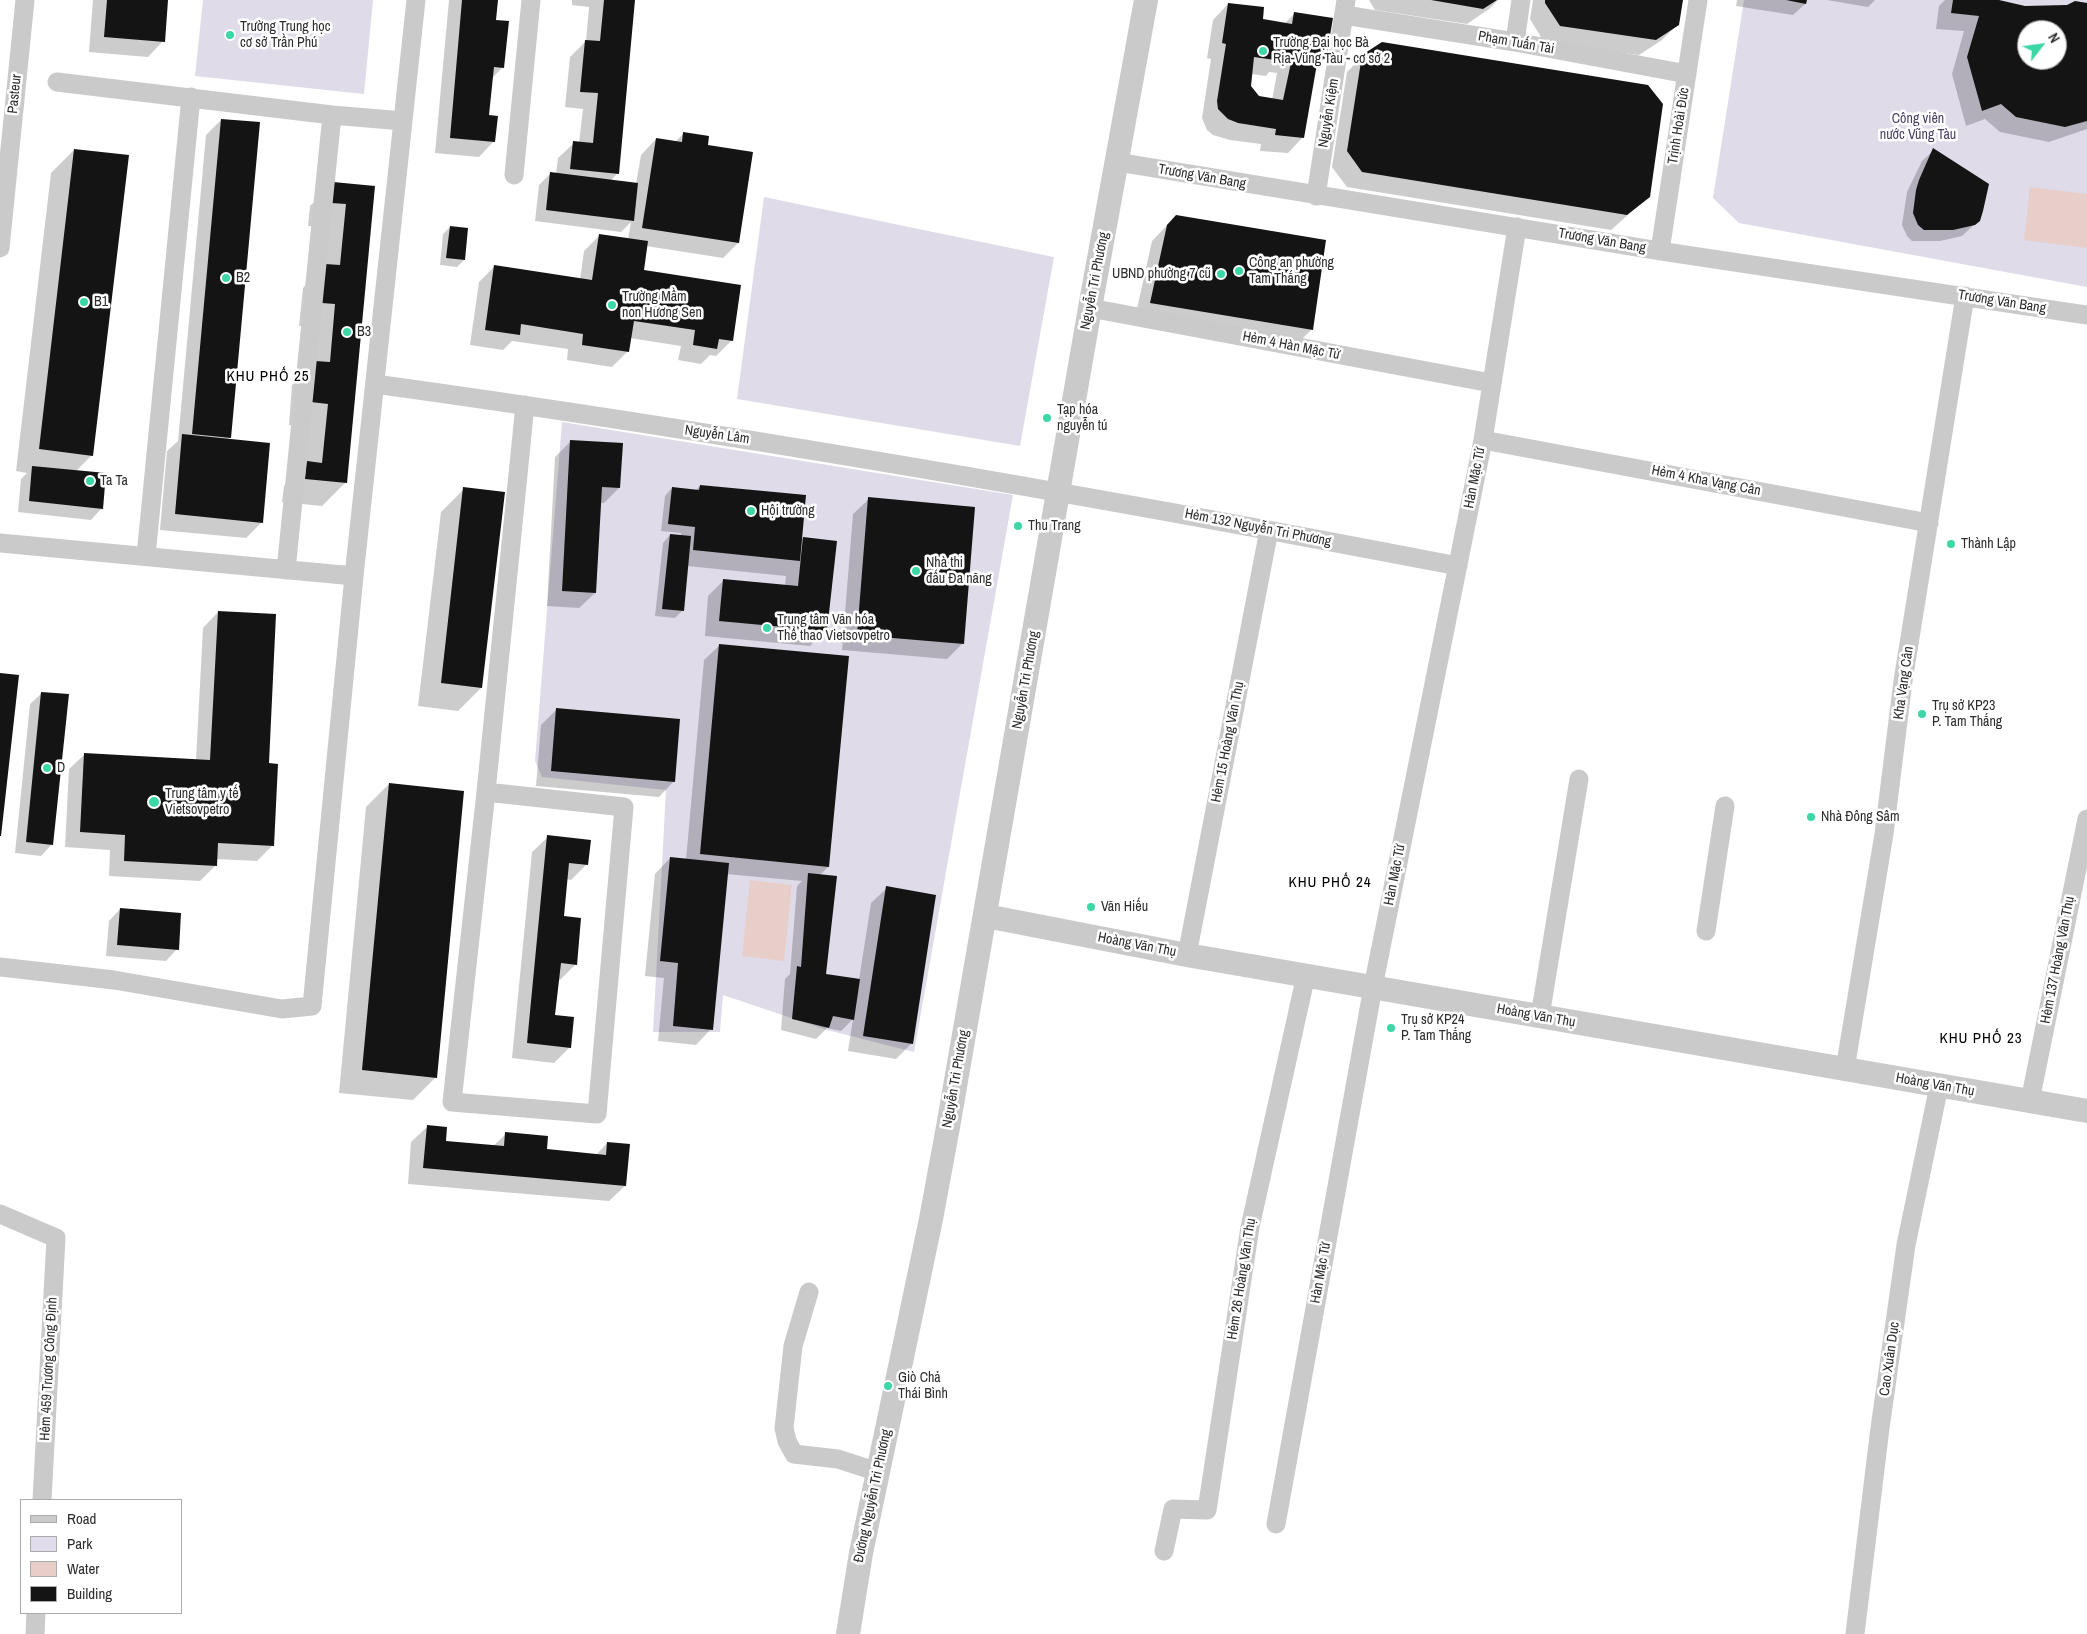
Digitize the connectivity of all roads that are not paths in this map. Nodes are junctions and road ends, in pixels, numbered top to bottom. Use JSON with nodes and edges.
{"nodes":[{"id":1,"x":25,"y":0,"type":"edge"},
{"id":2,"x":416,"y":0,"type":"edge"},
{"id":3,"x":530,"y":0,"type":"edge"},
{"id":4,"x":1146,"y":0,"type":"edge"},
{"id":5,"x":1521,"y":0,"type":"edge"},
{"id":6,"x":1698,"y":0,"type":"edge"},
{"id":7,"x":1345,"y":8,"type":"edge"},
{"id":8,"x":1515,"y":42,"type":"junction"},
{"id":9,"x":1687,"y":74,"type":"junction"},
{"id":10,"x":57,"y":82,"type":"dead end"},
{"id":11,"x":191,"y":97,"type":"junction"},
{"id":12,"x":332,"y":115,"type":"junction"},
{"id":13,"x":404,"y":121,"type":"junction"},
{"id":14,"x":1118,"y":162,"type":"junction"},
{"id":15,"x":514,"y":175,"type":"dead end"},
{"id":16,"x":1316,"y":196,"type":"junction"},
{"id":17,"x":1517,"y":227,"type":"junction"},
{"id":18,"x":0,"y":248,"type":"edge"},
{"id":19,"x":1660,"y":251,"type":"junction"},
{"id":20,"x":1965,"y":296,"type":"junction"},
{"id":21,"x":1090,"y":308,"type":"junction"},
{"id":22,"x":2087,"y":315,"type":"edge"},
{"id":23,"x":1491,"y":383,"type":"junction"},
{"id":24,"x":375,"y":384,"type":"junction"},
{"id":25,"x":525,"y":405,"type":"junction"},
{"id":26,"x":1483,"y":440,"type":"junction"},
{"id":27,"x":1058,"y":491,"type":"junction"},
{"id":28,"x":1929,"y":522,"type":"junction"},
{"id":29,"x":1269,"y":530,"type":"junction"},
{"id":30,"x":0,"y":543,"type":"edge"},
{"id":31,"x":146,"y":556,"type":"junction"},
{"id":32,"x":1458,"y":566,"type":"junction"},
{"id":33,"x":286,"y":570,"type":"junction"},
{"id":34,"x":354,"y":576,"type":"junction"},
{"id":35,"x":1579,"y":779,"type":"dead end"},
{"id":36,"x":486,"y":792,"type":"junction"},
{"id":37,"x":1725,"y":806,"type":"dead end"},
{"id":38,"x":2087,"y":819,"type":"edge"},
{"id":39,"x":986,"y":916,"type":"junction"},
{"id":40,"x":1706,"y":931,"type":"dead end"},
{"id":41,"x":1187,"y":955,"type":"junction"},
{"id":42,"x":0,"y":967,"type":"edge"},
{"id":43,"x":1306,"y":975,"type":"junction"},
{"id":44,"x":1373,"y":987,"type":"junction"},
{"id":45,"x":1540,"y":1016,"type":"junction"},
{"id":46,"x":1845,"y":1069,"type":"junction"},
{"id":47,"x":1938,"y":1086,"type":"junction"},
{"id":48,"x":2030,"y":1101,"type":"junction"},
{"id":49,"x":2087,"y":1111,"type":"edge"},
{"id":50,"x":0,"y":1214,"type":"edge"},
{"id":51,"x":810,"y":1292,"type":"dead end"},
{"id":52,"x":902,"y":1359,"type":"joint"},
{"id":53,"x":878,"y":1472,"type":"junction"},
{"id":54,"x":42,"y":1499,"type":"edge"},
{"id":55,"x":1276,"y":1524,"type":"dead end"},
{"id":56,"x":1164,"y":1551,"type":"dead end"},
{"id":57,"x":36,"y":1614,"type":"edge"},
{"id":58,"x":35,"y":1634,"type":"edge"},
{"id":59,"x":848,"y":1634,"type":"edge"},
{"id":60,"x":1855,"y":1634,"type":"edge"}],
"edges":[{"from":1,"to":18,"type":"street","name":"Pasteur"},
{"from":2,"to":13,"type":"street"},
{"from":3,"to":15,"type":"street"},
{"from":4,"to":14,"type":"street","name":"Nguyễn Tri Phương"},
{"from":5,"to":8,"type":"street"},
{"from":6,"to":9,"type":"street","name":"Trịnh Hoài Đức"},
{"from":7,"to":8,"type":"street","name":"Phạm Tuấn Tài"},
{"from":7,"to":16,"type":"street","name":"Nguyễn Kiệm"},
{"from":8,"to":9,"type":"street","name":"Phạm Tuấn Tài"},
{"from":9,"to":19,"type":"street","name":"Trịnh Hoài Đức"},
{"from":10,"to":11,"type":"street"},
{"from":11,"to":12,"type":"street"},
{"from":11,"to":31,"type":"street"},
{"from":12,"to":13,"type":"street"},
{"from":12,"to":33,"type":"street"},
{"from":13,"to":24,"type":"street"},
{"from":14,"to":16,"type":"street","name":"Trương Văn Bang"},
{"from":14,"to":21,"type":"street","name":"Nguyễn Tri Phương"},
{"from":16,"to":17,"type":"street","name":"Trương Văn Bang"},
{"from":17,"to":19,"type":"street","name":"Trương Văn Bang"},
{"from":17,"to":23,"type":"street","name":"Hàn Mặc Tử"},
{"from":19,"to":20,"type":"street","name":"Trương Văn Bang"},
{"from":20,"to":22,"type":"street","name":"Trương Văn Bang"},
{"from":20,"to":28,"type":"street","name":"Kha Vạng Cân"},
{"from":21,"to":23,"type":"street","name":"Hẻm 4 Hàn Mặc Tử"},
{"from":21,"to":27,"type":"street","name":"Nguyễn Tri Phương"},
{"from":23,"to":26,"type":"street","name":"Hàn Mặc Tử"},
{"from":24,"to":25,"type":"street","name":"Nguyễn Lâm"},
{"from":24,"to":34,"type":"street"},
{"from":25,"to":27,"type":"street","name":"Nguyễn Lâm"},
{"from":25,"to":36,"type":"street"},
{"from":26,"to":28,"type":"street","name":"Hẻm 4 Kha Vạng Cân"},
{"from":26,"to":32,"type":"street","name":"Hàn Mặc Tử"},
{"from":27,"to":29,"type":"street","name":"Hẻm 132 Nguyễn Tri Phương"},
{"from":27,"to":39,"type":"street","name":"Nguyễn Tri Phương"},
{"from":28,"to":46,"type":"street","name":"Kha Vạng Cân"},
{"from":29,"to":32,"type":"street","name":"Hẻm 132 Nguyễn Tri Phương"},
{"from":29,"to":41,"type":"street","name":"Hẻm 15 Hoàng Văn Thụ"},
{"from":30,"to":31,"type":"street"},
{"from":31,"to":33,"type":"street"},
{"from":32,"to":44,"type":"street","name":"Hàn Mặc Tử"},
{"from":33,"to":34,"type":"street"},
{"from":34,"to":42,"type":"street"},
{"from":35,"to":45,"type":"street"},
{"from":36,"to":36,"type":"street"},
{"from":37,"to":40,"type":"street"},
{"from":38,"to":48,"type":"street","name":"Hẻm 137 Hoàng Văn Thụ"},
{"from":39,"to":41,"type":"street","name":"Hoàng Văn Thụ"},
{"from":39,"to":52,"type":"street","name":"Nguyễn Tri Phương"},
{"from":41,"to":43,"type":"street","name":"Hoàng Văn Thụ"},
{"from":43,"to":44,"type":"street","name":"Hoàng Văn Thụ"},
{"from":43,"to":56,"type":"street","name":"Hẻm 26 Hoàng Văn Thụ"},
{"from":44,"to":45,"type":"street","name":"Hoàng Văn Thụ"},
{"from":44,"to":55,"type":"street","name":"Hàn Mặc Tử"},
{"from":45,"to":46,"type":"street","name":"Hoàng Văn Thụ"},
{"from":46,"to":47,"type":"street","name":"Hoàng Văn Thụ"},
{"from":47,"to":48,"type":"street","name":"Hoàng Văn Thụ"},
{"from":47,"to":60,"type":"street","name":"Cao Xuân Dục"},
{"from":48,"to":49,"type":"street","name":"Hoàng Văn Thụ"},
{"from":50,"to":54,"type":"street","name":"Hẻm 459 Trương Công Định"},
{"from":51,"to":53,"type":"street"},
{"from":52,"to":53,"type":"street","name":"Đường Nguyễn Tri Phương"},
{"from":53,"to":59,"type":"street","name":"Đường Nguyễn Tri Phương"},
{"from":57,"to":58,"type":"street"}]}
